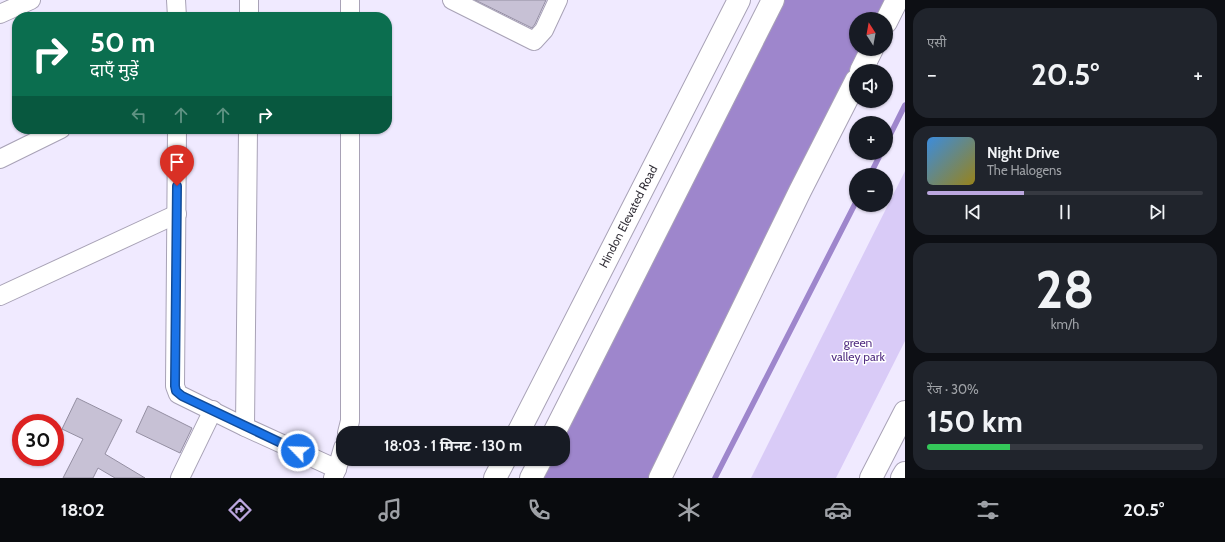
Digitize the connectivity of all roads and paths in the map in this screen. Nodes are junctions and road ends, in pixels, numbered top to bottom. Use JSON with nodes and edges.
{"nodes":[{"id":1,"x":31,"y":0,"type":"edge"},
{"id":2,"x":176,"y":0,"type":"edge"},
{"id":3,"x":249,"y":0,"type":"edge"},
{"id":4,"x":350,"y":0,"type":"edge"},
{"id":5,"x":452,"y":0,"type":"edge"},
{"id":6,"x":558,"y":0,"type":"edge"},
{"id":7,"x":739,"y":0,"type":"edge"},
{"id":8,"x":773,"y":0,"type":"edge"},
{"id":9,"x":897,"y":0,"type":"edge"},
{"id":10,"x":176,"y":12,"type":"edge"},
{"id":11,"x":249,"y":12,"type":"edge"},
{"id":12,"x":350,"y":12,"type":"edge"},
{"id":13,"x":891,"y":12,"type":"edge"},
{"id":14,"x":0,"y":14,"type":"edge"},
{"id":15,"x":849,"y":95,"type":"edge"},
{"id":16,"x":51,"y":134,"type":"edge"},
{"id":17,"x":177,"y":134,"type":"edge"},
{"id":18,"x":248,"y":134,"type":"edge"},
{"id":19,"x":350,"y":134,"type":"edge"},
{"id":20,"x":0,"y":159,"type":"edge"},
{"id":21,"x":177,"y":214,"type":"junction"},
{"id":22,"x":0,"y":296,"type":"edge"},
{"id":23,"x":213,"y":410,"type":"junction"},
{"id":24,"x":905,"y":412,"type":"edge"},
{"id":25,"x":349,"y":426,"type":"edge"},
{"id":26,"x":522,"y":426,"type":"edge"},
{"id":27,"x":558,"y":426,"type":"edge"},
{"id":28,"x":245,"y":427,"type":"junction"},
{"id":29,"x":501,"y":466,"type":"edge"},
{"id":30,"x":537,"y":466,"type":"edge"},
{"id":31,"x":335,"y":473,"type":"edge"},
{"id":32,"x":905,"y":473,"type":"edge"},
{"id":33,"x":180,"y":478,"type":"edge"},
{"id":34,"x":495,"y":478,"type":"edge"},
{"id":35,"x":531,"y":478,"type":"edge"},
{"id":36,"x":660,"y":478,"type":"edge"},
{"id":37,"x":871,"y":478,"type":"edge"},
{"id":38,"x":902,"y":478,"type":"edge"}],
"edges":[{"from":1,"to":14,"type":"street"},
{"from":2,"to":10,"type":"street"},
{"from":3,"to":11,"type":"street"},
{"from":4,"to":12,"type":"street"},
{"from":5,"to":6,"type":"street"},
{"from":7,"to":26,"type":"main road","name":"Hindon Elevated Road"},
{"from":8,"to":27,"type":"main road"},
{"from":9,"to":13,"type":"main road"},
{"from":15,"to":36,"type":"main road"},
{"from":16,"to":20,"type":"street"},
{"from":17,"to":21,"type":"street"},
{"from":18,"to":28,"type":"street"},
{"from":19,"to":25,"type":"street"},
{"from":21,"to":22,"type":"street"},
{"from":21,"to":23,"type":"street"},
{"from":23,"to":28,"type":"street"},
{"from":23,"to":33,"type":"street"},
{"from":24,"to":37,"type":"main road"},
{"from":28,"to":31,"type":"street"},
{"from":29,"to":34,"type":"main road"},
{"from":30,"to":35,"type":"main road"},
{"from":32,"to":38,"type":"main road"}]}
